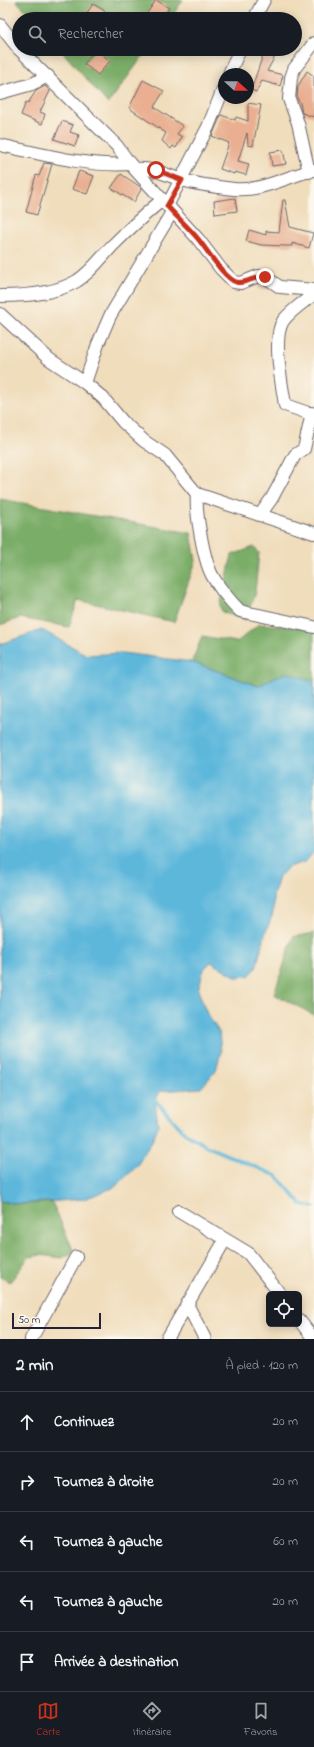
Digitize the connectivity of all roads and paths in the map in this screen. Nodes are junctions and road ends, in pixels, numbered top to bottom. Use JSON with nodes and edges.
{"nodes":[{"id":1,"x":264,"y":0,"type":"edge"},
{"id":2,"x":258,"y":12,"type":"edge"},
{"id":3,"x":0,"y":25,"type":"edge"},
{"id":4,"x":12,"y":40,"type":"edge"},
{"id":5,"x":314,"y":43,"type":"edge"},
{"id":6,"x":25,"y":56,"type":"edge"},
{"id":7,"x":237,"y":56,"type":"edge"},
{"id":8,"x":232,"y":68,"type":"edge"},
{"id":9,"x":48,"y":76,"type":"junction"},
{"id":10,"x":0,"y":93,"type":"edge"},
{"id":11,"x":218,"y":102,"type":"edge"},
{"id":12,"x":0,"y":145,"type":"edge"},
{"id":13,"x":132,"y":167,"type":"junction"},
{"id":14,"x":312,"y":171,"type":"edge"},
{"id":15,"x":182,"y":180,"type":"junction"},
{"id":16,"x":167,"y":206,"type":"junction"},
{"id":17,"x":314,"y":290,"type":"edge"},
{"id":18,"x":314,"y":294,"type":"edge"},
{"id":19,"x":0,"y":296,"type":"edge"},
{"id":20,"x":0,"y":314,"type":"edge"},
{"id":21,"x":85,"y":383,"type":"junction"},
{"id":22,"x":313,"y":414,"type":"edge"},
{"id":23,"x":197,"y":494,"type":"junction"},
{"id":24,"x":260,"y":515,"type":"junction"},
{"id":25,"x":314,"y":533,"type":"edge"},
{"id":26,"x":314,"y":627,"type":"edge"},
{"id":27,"x":178,"y":1211,"type":"dead end"},
{"id":28,"x":225,"y":1240,"type":"junction"},
{"id":29,"x":76,"y":1257,"type":"dead end"},
{"id":30,"x":278,"y":1291,"type":"edge"},
{"id":31,"x":187,"y":1304,"type":"junction"},
{"id":32,"x":302,"y":1324,"type":"edge"},
{"id":33,"x":31,"y":1339,"type":"edge"},
{"id":34,"x":167,"y":1339,"type":"edge"},
{"id":35,"x":205,"y":1339,"type":"edge"},
{"id":36,"x":314,"y":1339,"type":"edge"}],
"edges":[{"from":1,"to":2,"type":"street"},
{"from":3,"to":4,"type":"street"},
{"from":5,"to":14,"type":"street"},
{"from":6,"to":9,"type":"street"},
{"from":7,"to":8,"type":"street"},
{"from":9,"to":10,"type":"street"},
{"from":9,"to":13,"type":"street"},
{"from":11,"to":15,"type":"street"},
{"from":12,"to":13,"type":"street"},
{"from":13,"to":15,"type":"street"},
{"from":13,"to":16,"type":"street"},
{"from":14,"to":15,"type":"street"},
{"from":15,"to":16,"type":"street"},
{"from":16,"to":17,"type":"street"},
{"from":16,"to":19,"type":"street"},
{"from":16,"to":21,"type":"street"},
{"from":18,"to":22,"type":"street"},
{"from":20,"to":21,"type":"street"},
{"from":21,"to":23,"type":"street"},
{"from":22,"to":24,"type":"street"},
{"from":23,"to":24,"type":"street"},
{"from":23,"to":26,"type":"street"},
{"from":24,"to":25,"type":"street"},
{"from":27,"to":28,"type":"street"},
{"from":28,"to":30,"type":"street"},
{"from":28,"to":31,"type":"street"},
{"from":29,"to":33,"type":"street"},
{"from":31,"to":34,"type":"street"},
{"from":31,"to":35,"type":"street"},
{"from":32,"to":36,"type":"street"}]}
